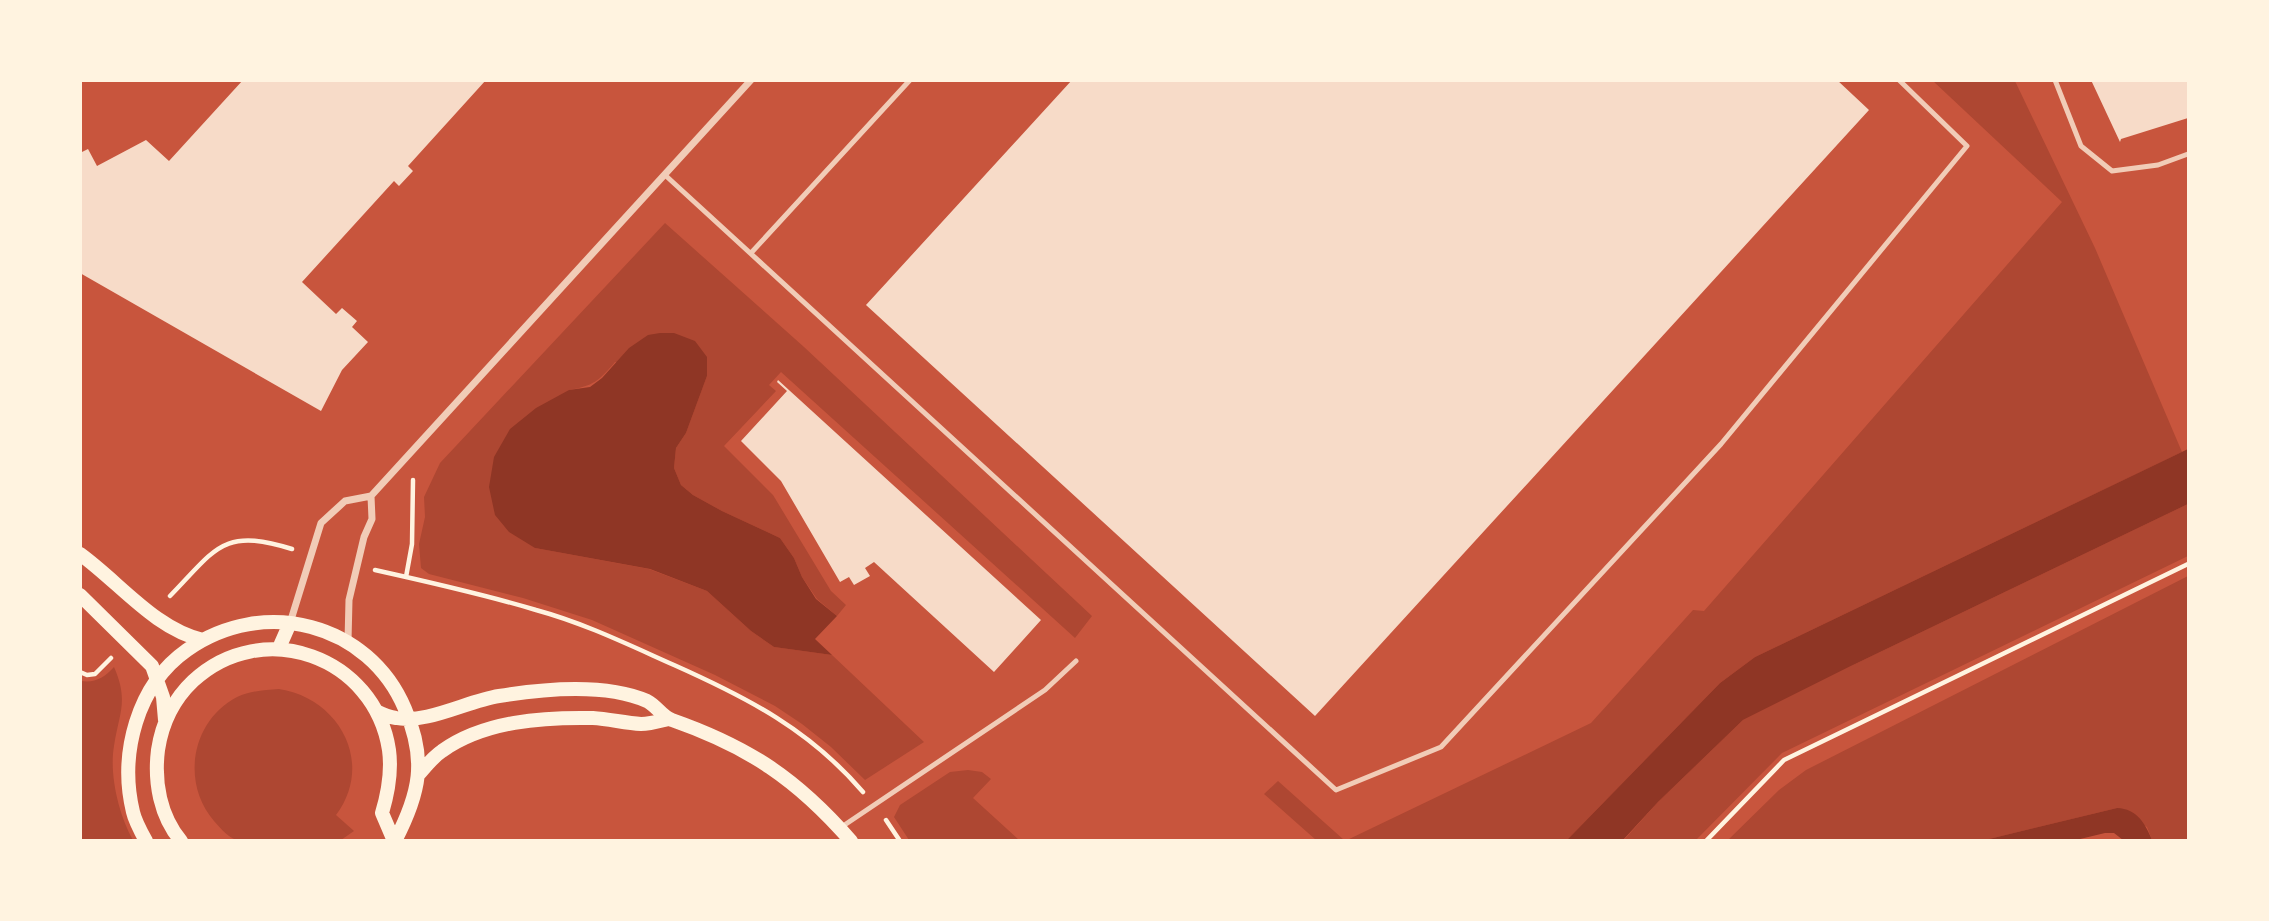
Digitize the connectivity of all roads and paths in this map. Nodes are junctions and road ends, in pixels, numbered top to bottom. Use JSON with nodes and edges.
{"nodes":[{"id":1,"x":751,"y":80,"type":"edge"},
{"id":2,"x":910,"y":80,"type":"edge"},
{"id":3,"x":1899,"y":80,"type":"edge"},
{"id":4,"x":2055,"y":80,"type":"edge"},
{"id":5,"x":2189,"y":155,"type":"edge"},
{"id":6,"x":665,"y":175,"type":"junction"},
{"id":7,"x":751,"y":253,"type":"junction"},
{"id":8,"x":412,"y":450,"type":"junction"},
{"id":9,"x":371,"y":496,"type":"junction"},
{"id":10,"x":289,"y":548,"type":"dead end"},
{"id":11,"x":80,"y":554,"type":"edge"},
{"id":12,"x":2189,"y":564,"type":"edge"},
{"id":13,"x":368,"y":568,"type":"dead end"},
{"id":14,"x":406,"y":577,"type":"junction"},
{"id":15,"x":80,"y":595,"type":"edge"},
{"id":16,"x":168,"y":599,"type":"dead end"},
{"id":17,"x":290,"y":623,"type":"junction"},
{"id":18,"x":203,"y":640,"type":"junction"},
{"id":19,"x":348,"y":642,"type":"junction"},
{"id":20,"x":279,"y":648,"type":"junction"},
{"id":21,"x":1076,"y":660,"type":"dead end"},
{"id":22,"x":108,"y":661,"type":"dead end"},
{"id":23,"x":80,"y":672,"type":"edge"},
{"id":24,"x":158,"y":680,"type":"junction"},
{"id":25,"x":376,"y":711,"type":"junction"},
{"id":26,"x":410,"y":719,"type":"junction"},
{"id":27,"x":668,"y":719,"type":"junction"},
{"id":28,"x":165,"y":720,"type":"junction"},
{"id":29,"x":419,"y":774,"type":"junction"},
{"id":30,"x":873,"y":804,"type":"junction"},
{"id":31,"x":840,"y":828,"type":"junction"},
{"id":32,"x":146,"y":841,"type":"edge"},
{"id":33,"x":181,"y":841,"type":"edge"},
{"id":34,"x":394,"y":841,"type":"edge"},
{"id":35,"x":851,"y":841,"type":"edge"},
{"id":36,"x":900,"y":841,"type":"edge"},
{"id":37,"x":1706,"y":841,"type":"edge"}],
"edges":[{"from":1,"to":6,"type":"street"},
{"from":2,"to":7,"type":"lane"},
{"from":3,"to":7,"type":"lane"},
{"from":4,"to":5,"type":"lane"},
{"from":6,"to":7,"type":"lane"},
{"from":6,"to":8,"type":"street"},
{"from":8,"to":9,"type":"street"},
{"from":8,"to":14,"type":"path"},
{"from":9,"to":17,"type":"street"},
{"from":9,"to":19,"type":"street"},
{"from":10,"to":16,"type":"path"},
{"from":11,"to":18,"type":"main road"},
{"from":12,"to":37,"type":"path"},
{"from":13,"to":14,"type":"path"},
{"from":14,"to":30,"type":"path"},
{"from":15,"to":24,"type":"main road"},
{"from":17,"to":18,"type":"main road"},
{"from":17,"to":19,"type":"main road"},
{"from":17,"to":20,"type":"main road"},
{"from":18,"to":24,"type":"main road"},
{"from":19,"to":26,"type":"main road"},
{"from":20,"to":25,"type":"main road"},
{"from":20,"to":28,"type":"main road"},
{"from":21,"to":30,"type":"lane"},
{"from":22,"to":23,"type":"path"},
{"from":24,"to":28,"type":"main road"},
{"from":24,"to":32,"type":"main road"},
{"from":25,"to":26,"type":"main road"},
{"from":25,"to":34,"type":"main road"},
{"from":26,"to":27,"type":"main road"},
{"from":26,"to":29,"type":"main road"},
{"from":27,"to":29,"type":"main road"},
{"from":27,"to":31,"type":"main road"},
{"from":28,"to":33,"type":"main road"},
{"from":29,"to":34,"type":"main road"},
{"from":30,"to":31,"type":"lane"},
{"from":30,"to":36,"type":"path"},
{"from":31,"to":35,"type":"main road"}]}
